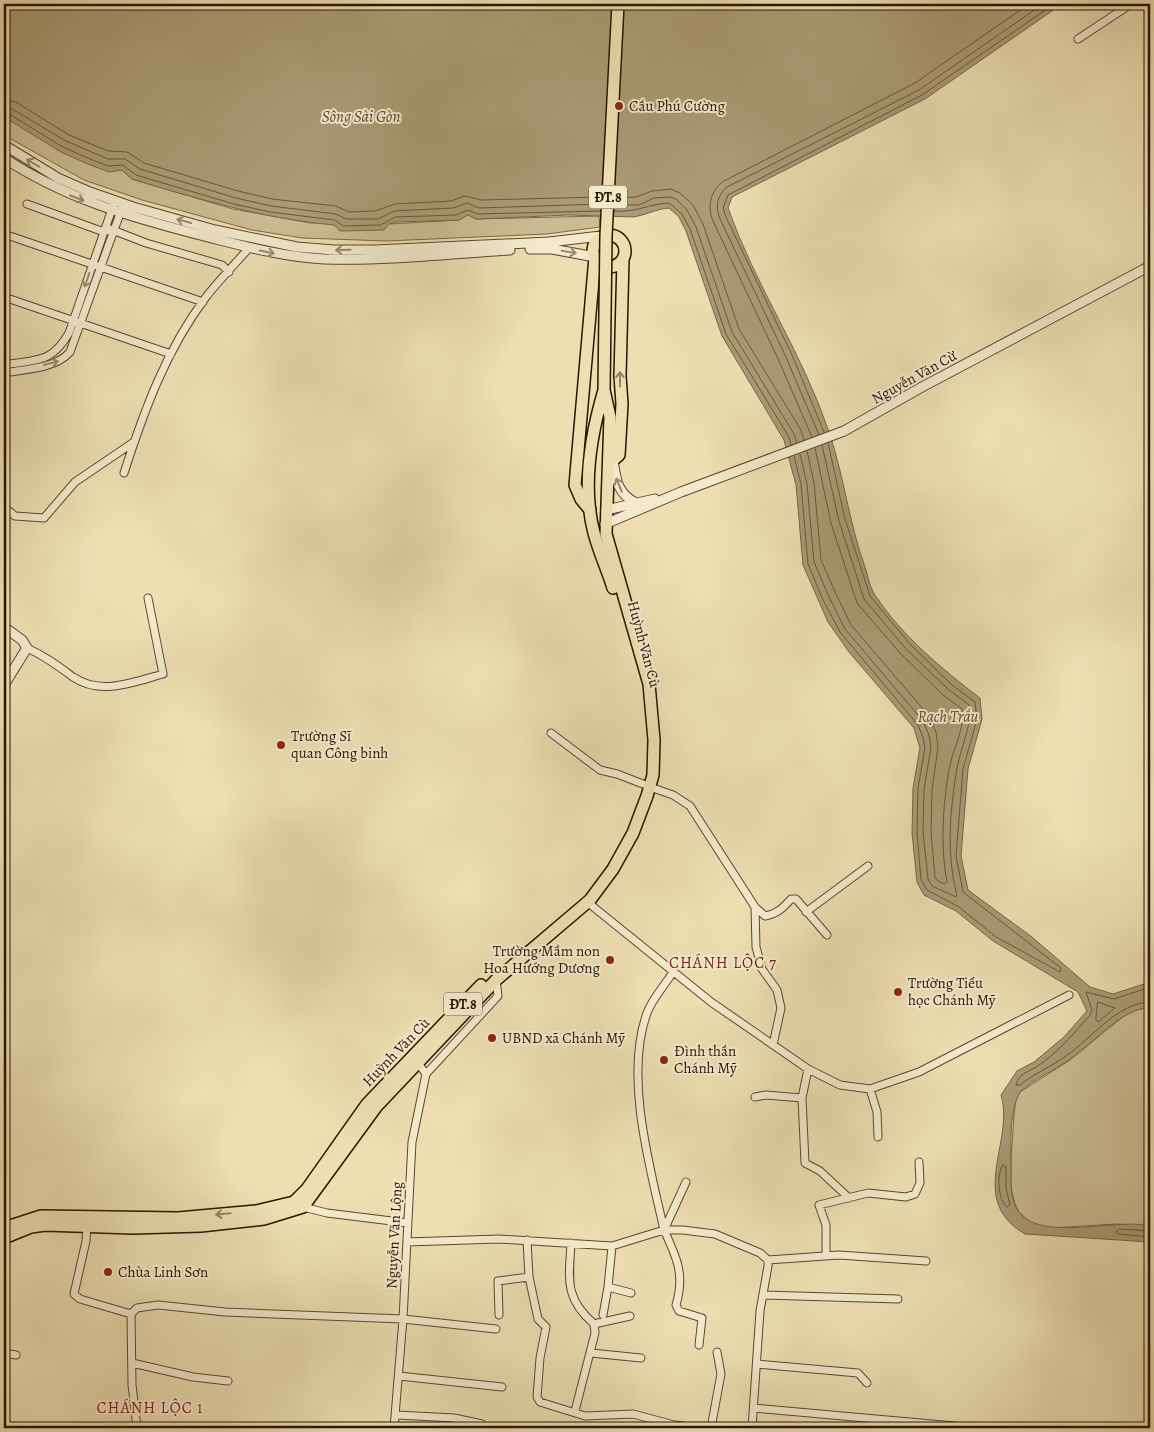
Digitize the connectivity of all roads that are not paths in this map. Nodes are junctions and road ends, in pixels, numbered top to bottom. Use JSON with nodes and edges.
{"nodes":[{"id":1,"x":618,"y":4,"type":"edge"},
{"id":2,"x":1132,"y":4,"type":"edge"},
{"id":3,"x":1078,"y":39,"type":"dead end"},
{"id":4,"x":4,"y":145,"type":"edge"},
{"id":5,"x":4,"y":158,"type":"edge"},
{"id":6,"x":27,"y":204,"type":"dead end"},
{"id":7,"x":117,"y":207,"type":"junction"},
{"id":8,"x":114,"y":230,"type":"junction"},
{"id":9,"x":104,"y":232,"type":"junction"},
{"id":10,"x":4,"y":234,"type":"edge"},
{"id":11,"x":601,"y":236,"type":"junction"},
{"id":12,"x":249,"y":248,"type":"junction"},
{"id":13,"x":364,"y":254,"type":"junction"},
{"id":14,"x":623,"y":259,"type":"junction"},
{"id":15,"x":93,"y":264,"type":"junction"},
{"id":16,"x":1150,"y":266,"type":"edge"},
{"id":17,"x":101,"y":267,"type":"junction"},
{"id":18,"x":595,"y":269,"type":"junction"},
{"id":19,"x":229,"y":272,"type":"junction"},
{"id":20,"x":623,"y":289,"type":"junction"},
{"id":21,"x":4,"y":297,"type":"edge"},
{"id":22,"x":203,"y":302,"type":"junction"},
{"id":23,"x":73,"y":322,"type":"junction"},
{"id":24,"x":81,"y":324,"type":"junction"},
{"id":25,"x":171,"y":354,"type":"junction"},
{"id":26,"x":4,"y":365,"type":"edge"},
{"id":27,"x":4,"y":373,"type":"edge"},
{"id":28,"x":604,"y":390,"type":"junction"},
{"id":29,"x":134,"y":442,"type":"junction"},
{"id":30,"x":613,"y":460,"type":"junction"},
{"id":31,"x":608,"y":472,"type":"junction"},
{"id":32,"x":124,"y":473,"type":"dead end"},
{"id":33,"x":682,"y":492,"type":"junction"},
{"id":34,"x":581,"y":499,"type":"junction"},
{"id":35,"x":636,"y":503,"type":"junction"},
{"id":36,"x":4,"y":507,"type":"edge"},
{"id":37,"x":590,"y":510,"type":"junction"},
{"id":38,"x":606,"y":510,"type":"junction"},
{"id":39,"x":605,"y":524,"type":"junction"},
{"id":40,"x":593,"y":528,"type":"junction"},
{"id":41,"x":148,"y":598,"type":"dead end"},
{"id":42,"x":4,"y":627,"type":"edge"},
{"id":43,"x":27,"y":648,"type":"junction"},
{"id":44,"x":4,"y":685,"type":"edge"},
{"id":45,"x":551,"y":733,"type":"dead end"},
{"id":46,"x":646,"y":786,"type":"junction"},
{"id":47,"x":868,"y":866,"type":"dead end"},
{"id":48,"x":585,"y":901,"type":"junction"},
{"id":49,"x":755,"y":907,"type":"junction"},
{"id":50,"x":806,"y":912,"type":"junction"},
{"id":51,"x":827,"y":935,"type":"dead end"},
{"id":52,"x":673,"y":972,"type":"junction"},
{"id":53,"x":496,"y":976,"type":"junction"},
{"id":54,"x":1069,"y":995,"type":"dead end"},
{"id":55,"x":773,"y":1045,"type":"junction"},
{"id":56,"x":415,"y":1060,"type":"junction"},
{"id":57,"x":808,"y":1069,"type":"junction"},
{"id":58,"x":426,"y":1074,"type":"junction"},
{"id":59,"x":870,"y":1089,"type":"junction"},
{"id":60,"x":755,"y":1097,"type":"dead end"},
{"id":61,"x":802,"y":1098,"type":"junction"},
{"id":62,"x":878,"y":1137,"type":"dead end"},
{"id":63,"x":919,"y":1162,"type":"dead end"},
{"id":64,"x":686,"y":1182,"type":"dead end"},
{"id":65,"x":849,"y":1198,"type":"junction"},
{"id":66,"x":290,"y":1204,"type":"junction"},
{"id":67,"x":302,"y":1207,"type":"junction"},
{"id":68,"x":408,"y":1223,"type":"junction"},
{"id":69,"x":87,"y":1225,"type":"junction"},
{"id":70,"x":4,"y":1228,"type":"edge"},
{"id":71,"x":664,"y":1230,"type":"junction"},
{"id":72,"x":4,"y":1238,"type":"edge"},
{"id":73,"x":527,"y":1240,"type":"junction"},
{"id":74,"x":407,"y":1242,"type":"junction"},
{"id":75,"x":571,"y":1243,"type":"junction"},
{"id":76,"x":612,"y":1246,"type":"junction"},
{"id":77,"x":826,"y":1256,"type":"junction"},
{"id":78,"x":768,"y":1260,"type":"junction"},
{"id":79,"x":926,"y":1261,"type":"dead end"},
{"id":80,"x":529,"y":1276,"type":"junction"},
{"id":81,"x":608,"y":1287,"type":"junction"},
{"id":82,"x":631,"y":1293,"type":"dead end"},
{"id":83,"x":763,"y":1296,"type":"junction"},
{"id":84,"x":898,"y":1299,"type":"dead end"},
{"id":85,"x":131,"y":1314,"type":"junction"},
{"id":86,"x":499,"y":1315,"type":"dead end"},
{"id":87,"x":603,"y":1315,"type":"dead end"},
{"id":88,"x":630,"y":1316,"type":"dead end"},
{"id":89,"x":403,"y":1319,"type":"junction"},
{"id":90,"x":594,"y":1324,"type":"junction"},
{"id":91,"x":496,"y":1329,"type":"dead end"},
{"id":92,"x":699,"y":1345,"type":"dead end"},
{"id":93,"x":717,"y":1352,"type":"dead end"},
{"id":94,"x":4,"y":1353,"type":"edge"},
{"id":95,"x":591,"y":1353,"type":"junction"},
{"id":96,"x":16,"y":1355,"type":"dead end"},
{"id":97,"x":641,"y":1358,"type":"dead end"},
{"id":98,"x":132,"y":1363,"type":"junction"},
{"id":99,"x":757,"y":1364,"type":"junction"},
{"id":100,"x":399,"y":1376,"type":"junction"},
{"id":101,"x":228,"y":1381,"type":"dead end"},
{"id":102,"x":867,"y":1383,"type":"dead end"},
{"id":103,"x":502,"y":1387,"type":"dead end"},
{"id":104,"x":754,"y":1408,"type":"junction"},
{"id":105,"x":575,"y":1412,"type":"junction"},
{"id":106,"x":396,"y":1415,"type":"junction"},
{"id":107,"x":482,"y":1424,"type":"dead end"},
{"id":108,"x":965,"y":1426,"type":"dead end"},
{"id":109,"x":137,"y":1428,"type":"edge"},
{"id":110,"x":394,"y":1428,"type":"edge"},
{"id":111,"x":699,"y":1428,"type":"edge"},
{"id":112,"x":711,"y":1428,"type":"edge"},
{"id":113,"x":752,"y":1428,"type":"edge"}],
"edges":[{"from":1,"to":28,"type":"main road","number":"ĐT.8","bridge":true},
{"from":2,"to":3,"type":"street"},
{"from":7,"to":4,"type":"street","one_way":true},
{"from":5,"to":7,"type":"street","one_way":true},
{"from":6,"to":9,"type":"street"},
{"from":7,"to":8,"type":"street"},
{"from":7,"to":9,"type":"street"},
{"from":7,"to":12,"type":"street"},
{"from":13,"to":7,"type":"street","one_way":true},
{"from":8,"to":9,"type":"street"},
{"from":8,"to":17,"type":"street"},
{"from":8,"to":19,"type":"street"},
{"from":9,"to":15,"type":"street"},
{"from":10,"to":15,"type":"street"},
{"from":11,"to":13,"type":"street"},
{"from":11,"to":14,"type":"main road"},
{"from":11,"to":18,"type":"main road"},
{"from":12,"to":13,"type":"street","one_way":true},
{"from":12,"to":19,"type":"street"},
{"from":13,"to":18,"type":"street","one_way":true},
{"from":14,"to":18,"type":"main road"},
{"from":14,"to":20,"type":"main road"},
{"from":15,"to":17,"type":"street"},
{"from":15,"to":23,"type":"street","one_way":true},
{"from":16,"to":33,"type":"street","name":"Nguyễn Văn Cừ"},
{"from":17,"to":22,"type":"street"},
{"from":17,"to":24,"type":"street"},
{"from":18,"to":20,"type":"main road"},
{"from":18,"to":34,"type":"main road"},
{"from":19,"to":22,"type":"street"},
{"from":30,"to":20,"type":"main road","one_way":true},
{"from":21,"to":23,"type":"street"},
{"from":22,"to":25,"type":"street"},
{"from":23,"to":24,"type":"street"},
{"from":23,"to":26,"type":"street"},
{"from":24,"to":25,"type":"street"},
{"from":27,"to":24,"type":"street","one_way":true},
{"from":25,"to":29,"type":"street"},
{"from":28,"to":30,"type":"main road","number":"ĐT.8"},
{"from":28,"to":31,"type":"main road","number":"ĐT.8"},
{"from":28,"to":34,"type":"main road","number":"ĐT.8"},
{"from":28,"to":37,"type":"main road","name":"Huỳnh Văn Cù","number":"ĐT.8"},
{"from":29,"to":32,"type":"street"},
{"from":29,"to":36,"type":"street"},
{"from":30,"to":31,"type":"main road","number":"ĐT.8"},
{"from":35,"to":30,"type":"street","one_way":true},
{"from":31,"to":38,"type":"main road","number":"ĐT.8"},
{"from":33,"to":35,"type":"street","name":"Nguyễn Văn Cừ"},
{"from":33,"to":39,"type":"street","name":"Nguyễn Văn Cừ"},
{"from":34,"to":37,"type":"main road","name":"Huỳnh Văn Cù","number":"ĐT.8"},
{"from":35,"to":38,"type":"street","name":"Nguyễn Văn Cừ"},
{"from":37,"to":38,"type":"main road"},
{"from":37,"to":40,"type":"main road","name":"Huỳnh Văn Cù","number":"ĐT.8"},
{"from":38,"to":39,"type":"main road"},
{"from":39,"to":40,"type":"main road"},
{"from":39,"to":46,"type":"main road"},
{"from":40,"to":46,"type":"main road","name":"Huỳnh Văn Cù","number":"ĐT.8"},
{"from":41,"to":43,"type":"street"},
{"from":42,"to":43,"type":"street"},
{"from":43,"to":44,"type":"street"},
{"from":45,"to":46,"type":"street"},
{"from":46,"to":48,"type":"main road"},
{"from":46,"to":49,"type":"street"},
{"from":47,"to":50,"type":"street"},
{"from":48,"to":52,"type":"street"},
{"from":48,"to":53,"type":"main road"},
{"from":49,"to":50,"type":"street"},
{"from":49,"to":55,"type":"street"},
{"from":50,"to":51,"type":"street"},
{"from":52,"to":55,"type":"street"},
{"from":52,"to":71,"type":"street"},
{"from":53,"to":56,"type":"main road"},
{"from":53,"to":58,"type":"street"},
{"from":54,"to":59,"type":"street"},
{"from":55,"to":57,"type":"street"},
{"from":56,"to":58,"type":"street"},
{"from":56,"to":66,"type":"main road","name":"Huỳnh Văn Cù"},
{"from":56,"to":67,"type":"main road"},
{"from":57,"to":59,"type":"street"},
{"from":57,"to":61,"type":"street"},
{"from":58,"to":68,"type":"street","name":"Nguyễn Văn Lộng"},
{"from":59,"to":62,"type":"street"},
{"from":60,"to":61,"type":"street"},
{"from":61,"to":65,"type":"street"},
{"from":63,"to":65,"type":"street"},
{"from":64,"to":71,"type":"street"},
{"from":65,"to":77,"type":"street"},
{"from":66,"to":67,"type":"main road"},
{"from":66,"to":70,"type":"main road","one_way":true},
{"from":67,"to":68,"type":"street"},
{"from":67,"to":69,"type":"main road"},
{"from":68,"to":74,"type":"street","name":"Nguyễn Văn Lộng"},
{"from":69,"to":72,"type":"main road"},
{"from":69,"to":85,"type":"street"},
{"from":71,"to":76,"type":"street"},
{"from":71,"to":78,"type":"street"},
{"from":71,"to":92,"type":"street"},
{"from":73,"to":74,"type":"street"},
{"from":73,"to":75,"type":"street"},
{"from":73,"to":80,"type":"street"},
{"from":74,"to":89,"type":"street","name":"Nguyễn Văn Lộng"},
{"from":75,"to":76,"type":"street"},
{"from":75,"to":90,"type":"street"},
{"from":76,"to":81,"type":"street"},
{"from":77,"to":78,"type":"street"},
{"from":77,"to":79,"type":"street"},
{"from":78,"to":83,"type":"street"},
{"from":80,"to":86,"type":"street"},
{"from":80,"to":105,"type":"street"},
{"from":81,"to":82,"type":"street"},
{"from":81,"to":87,"type":"street"},
{"from":83,"to":84,"type":"street"},
{"from":83,"to":99,"type":"street"},
{"from":85,"to":89,"type":"street"},
{"from":85,"to":98,"type":"street"},
{"from":88,"to":90,"type":"street"},
{"from":89,"to":91,"type":"street"},
{"from":89,"to":100,"type":"street","name":"Nguyễn Văn Lộng"},
{"from":90,"to":95,"type":"street"},
{"from":93,"to":112,"type":"street"},
{"from":94,"to":96,"type":"street"},
{"from":95,"to":97,"type":"street"},
{"from":95,"to":105,"type":"street"},
{"from":98,"to":101,"type":"street"},
{"from":98,"to":109,"type":"street"},
{"from":99,"to":102,"type":"street"},
{"from":99,"to":104,"type":"street"},
{"from":100,"to":103,"type":"street"},
{"from":100,"to":106,"type":"street","name":"Nguyễn Văn Lộng"},
{"from":104,"to":108,"type":"street"},
{"from":104,"to":113,"type":"street"},
{"from":105,"to":111,"type":"street"},
{"from":106,"to":107,"type":"street"},
{"from":106,"to":110,"type":"street","name":"Nguyễn Văn Lộng"}]}
